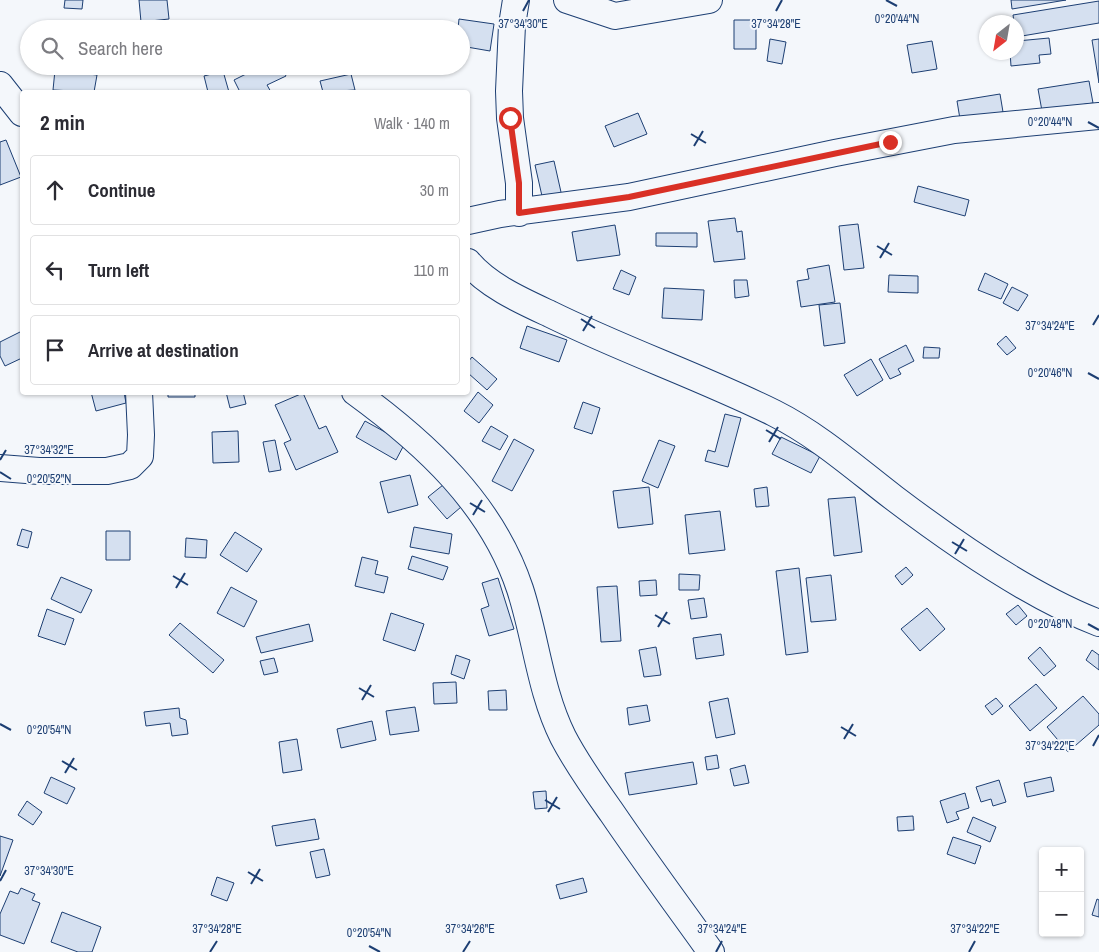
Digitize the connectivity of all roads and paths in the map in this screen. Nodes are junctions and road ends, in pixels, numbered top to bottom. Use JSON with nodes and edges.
{"nodes":[{"id":1,"x":516,"y":0,"type":"edge"},
{"id":2,"x":567,"y":0,"type":"edge"},
{"id":3,"x":709,"y":0,"type":"edge"},
{"id":4,"x":0,"y":85,"type":"edge"},
{"id":5,"x":20,"y":110,"type":"edge"},
{"id":6,"x":1099,"y":116,"type":"edge"},
{"id":7,"x":519,"y":213,"type":"junction"},
{"id":8,"x":470,"y":221,"type":"edge"},
{"id":9,"x":470,"y":264,"type":"edge"},
{"id":10,"x":139,"y":395,"type":"edge"},
{"id":11,"x":359,"y":395,"type":"edge"},
{"id":12,"x":0,"y":468,"type":"edge"},
{"id":13,"x":1099,"y":623,"type":"edge"},
{"id":14,"x":711,"y":952,"type":"edge"}],
"edges":[{"from":1,"to":7,"type":"street"},
{"from":2,"to":3,"type":"street"},
{"from":4,"to":5,"type":"street"},
{"from":6,"to":7,"type":"street"},
{"from":7,"to":8,"type":"street"},
{"from":9,"to":13,"type":"street"},
{"from":10,"to":12,"type":"street"},
{"from":11,"to":14,"type":"street"}]}
